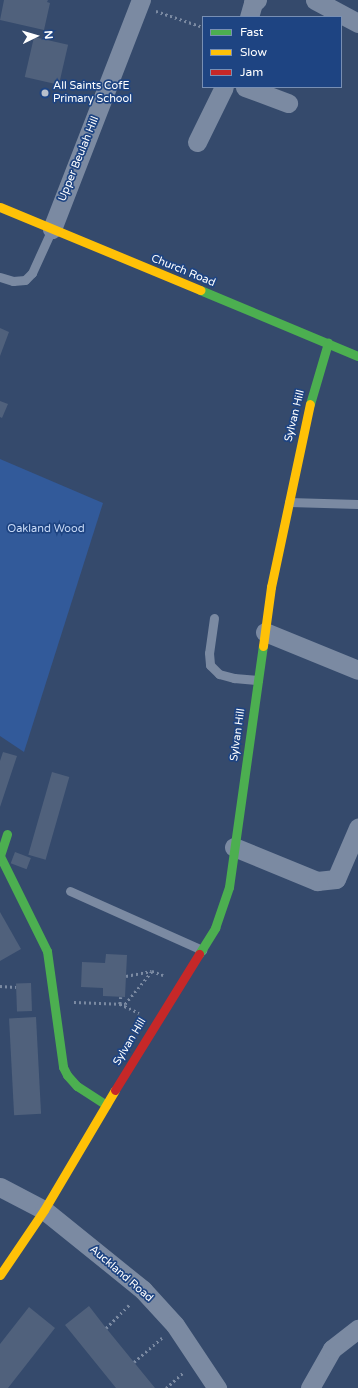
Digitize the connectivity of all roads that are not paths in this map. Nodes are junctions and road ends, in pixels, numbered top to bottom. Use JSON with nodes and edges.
{"nodes":[{"id":1,"x":257,"y":0,"type":"edge"},
{"id":2,"x":315,"y":0,"type":"edge"},
{"id":3,"x":140,"y":2,"type":"edge"},
{"id":4,"x":249,"y":16,"type":"edge"},
{"id":5,"x":358,"y":23,"type":"edge"},
{"id":6,"x":224,"y":88,"type":"edge"},
{"id":7,"x":248,"y":88,"type":"edge"},
{"id":8,"x":288,"y":103,"type":"dead end"},
{"id":9,"x":197,"y":142,"type":"dead end"},
{"id":10,"x":0,"y":207,"type":"edge"},
{"id":11,"x":52,"y":228,"type":"junction"},
{"id":12,"x":0,"y":277,"type":"edge"},
{"id":13,"x":328,"y":343,"type":"junction"},
{"id":14,"x":358,"y":356,"type":"edge"},
{"id":15,"x":287,"y":502,"type":"junction"},
{"id":16,"x":358,"y":504,"type":"edge"},
{"id":17,"x":214,"y":618,"type":"dead end"},
{"id":18,"x":265,"y":632,"type":"junction"},
{"id":19,"x":358,"y":670,"type":"edge"},
{"id":20,"x":258,"y":680,"type":"junction"},
{"id":21,"x":358,"y":828,"type":"edge"},
{"id":22,"x":7,"y":834,"type":"dead end"},
{"id":23,"x":234,"y":847,"type":"junction"},
{"id":24,"x":70,"y":891,"type":"dead end"},
{"id":25,"x":202,"y":950,"type":"junction"},
{"id":26,"x":106,"y":1105,"type":"junction"},
{"id":27,"x":0,"y":1187,"type":"edge"},
{"id":28,"x":44,"y":1210,"type":"junction"},
{"id":29,"x":0,"y":1275,"type":"edge"},
{"id":30,"x":358,"y":1329,"type":"edge"},
{"id":31,"x":217,"y":1388,"type":"edge"},
{"id":32,"x":310,"y":1388,"type":"edge"}],
"edges":[{"from":1,"to":4,"type":"street"},
{"from":2,"to":5,"type":"street"},
{"from":3,"to":11,"type":"street","name":"Upper Beulah Hill"},
{"from":6,"to":9,"type":"street"},
{"from":7,"to":8,"type":"street"},
{"from":10,"to":11,"type":"street","name":"Church Road"},
{"from":11,"to":12,"type":"lane"},
{"from":11,"to":13,"type":"street","name":"Church Road"},
{"from":13,"to":14,"type":"street","name":"Church Road"},
{"from":13,"to":15,"type":"street","name":"Sylvan Hill"},
{"from":15,"to":16,"type":"lane"},
{"from":15,"to":18,"type":"street","name":"Sylvan Hill"},
{"from":17,"to":20,"type":"lane"},
{"from":18,"to":19,"type":"street"},
{"from":18,"to":20,"type":"street","name":"Sylvan Hill"},
{"from":20,"to":23,"type":"street","name":"Sylvan Hill"},
{"from":21,"to":23,"type":"street"},
{"from":22,"to":26,"type":"street"},
{"from":23,"to":25,"type":"street","name":"Sylvan Hill"},
{"from":24,"to":25,"type":"lane"},
{"from":25,"to":26,"type":"street","name":"Sylvan Hill"},
{"from":26,"to":28,"type":"street","name":"Sylvan Hill"},
{"from":27,"to":28,"type":"street","name":"Auckland Road"},
{"from":28,"to":29,"type":"street","name":"Sylvan Hill"},
{"from":28,"to":31,"type":"street","name":"Auckland Road"},
{"from":30,"to":32,"type":"street"}]}
